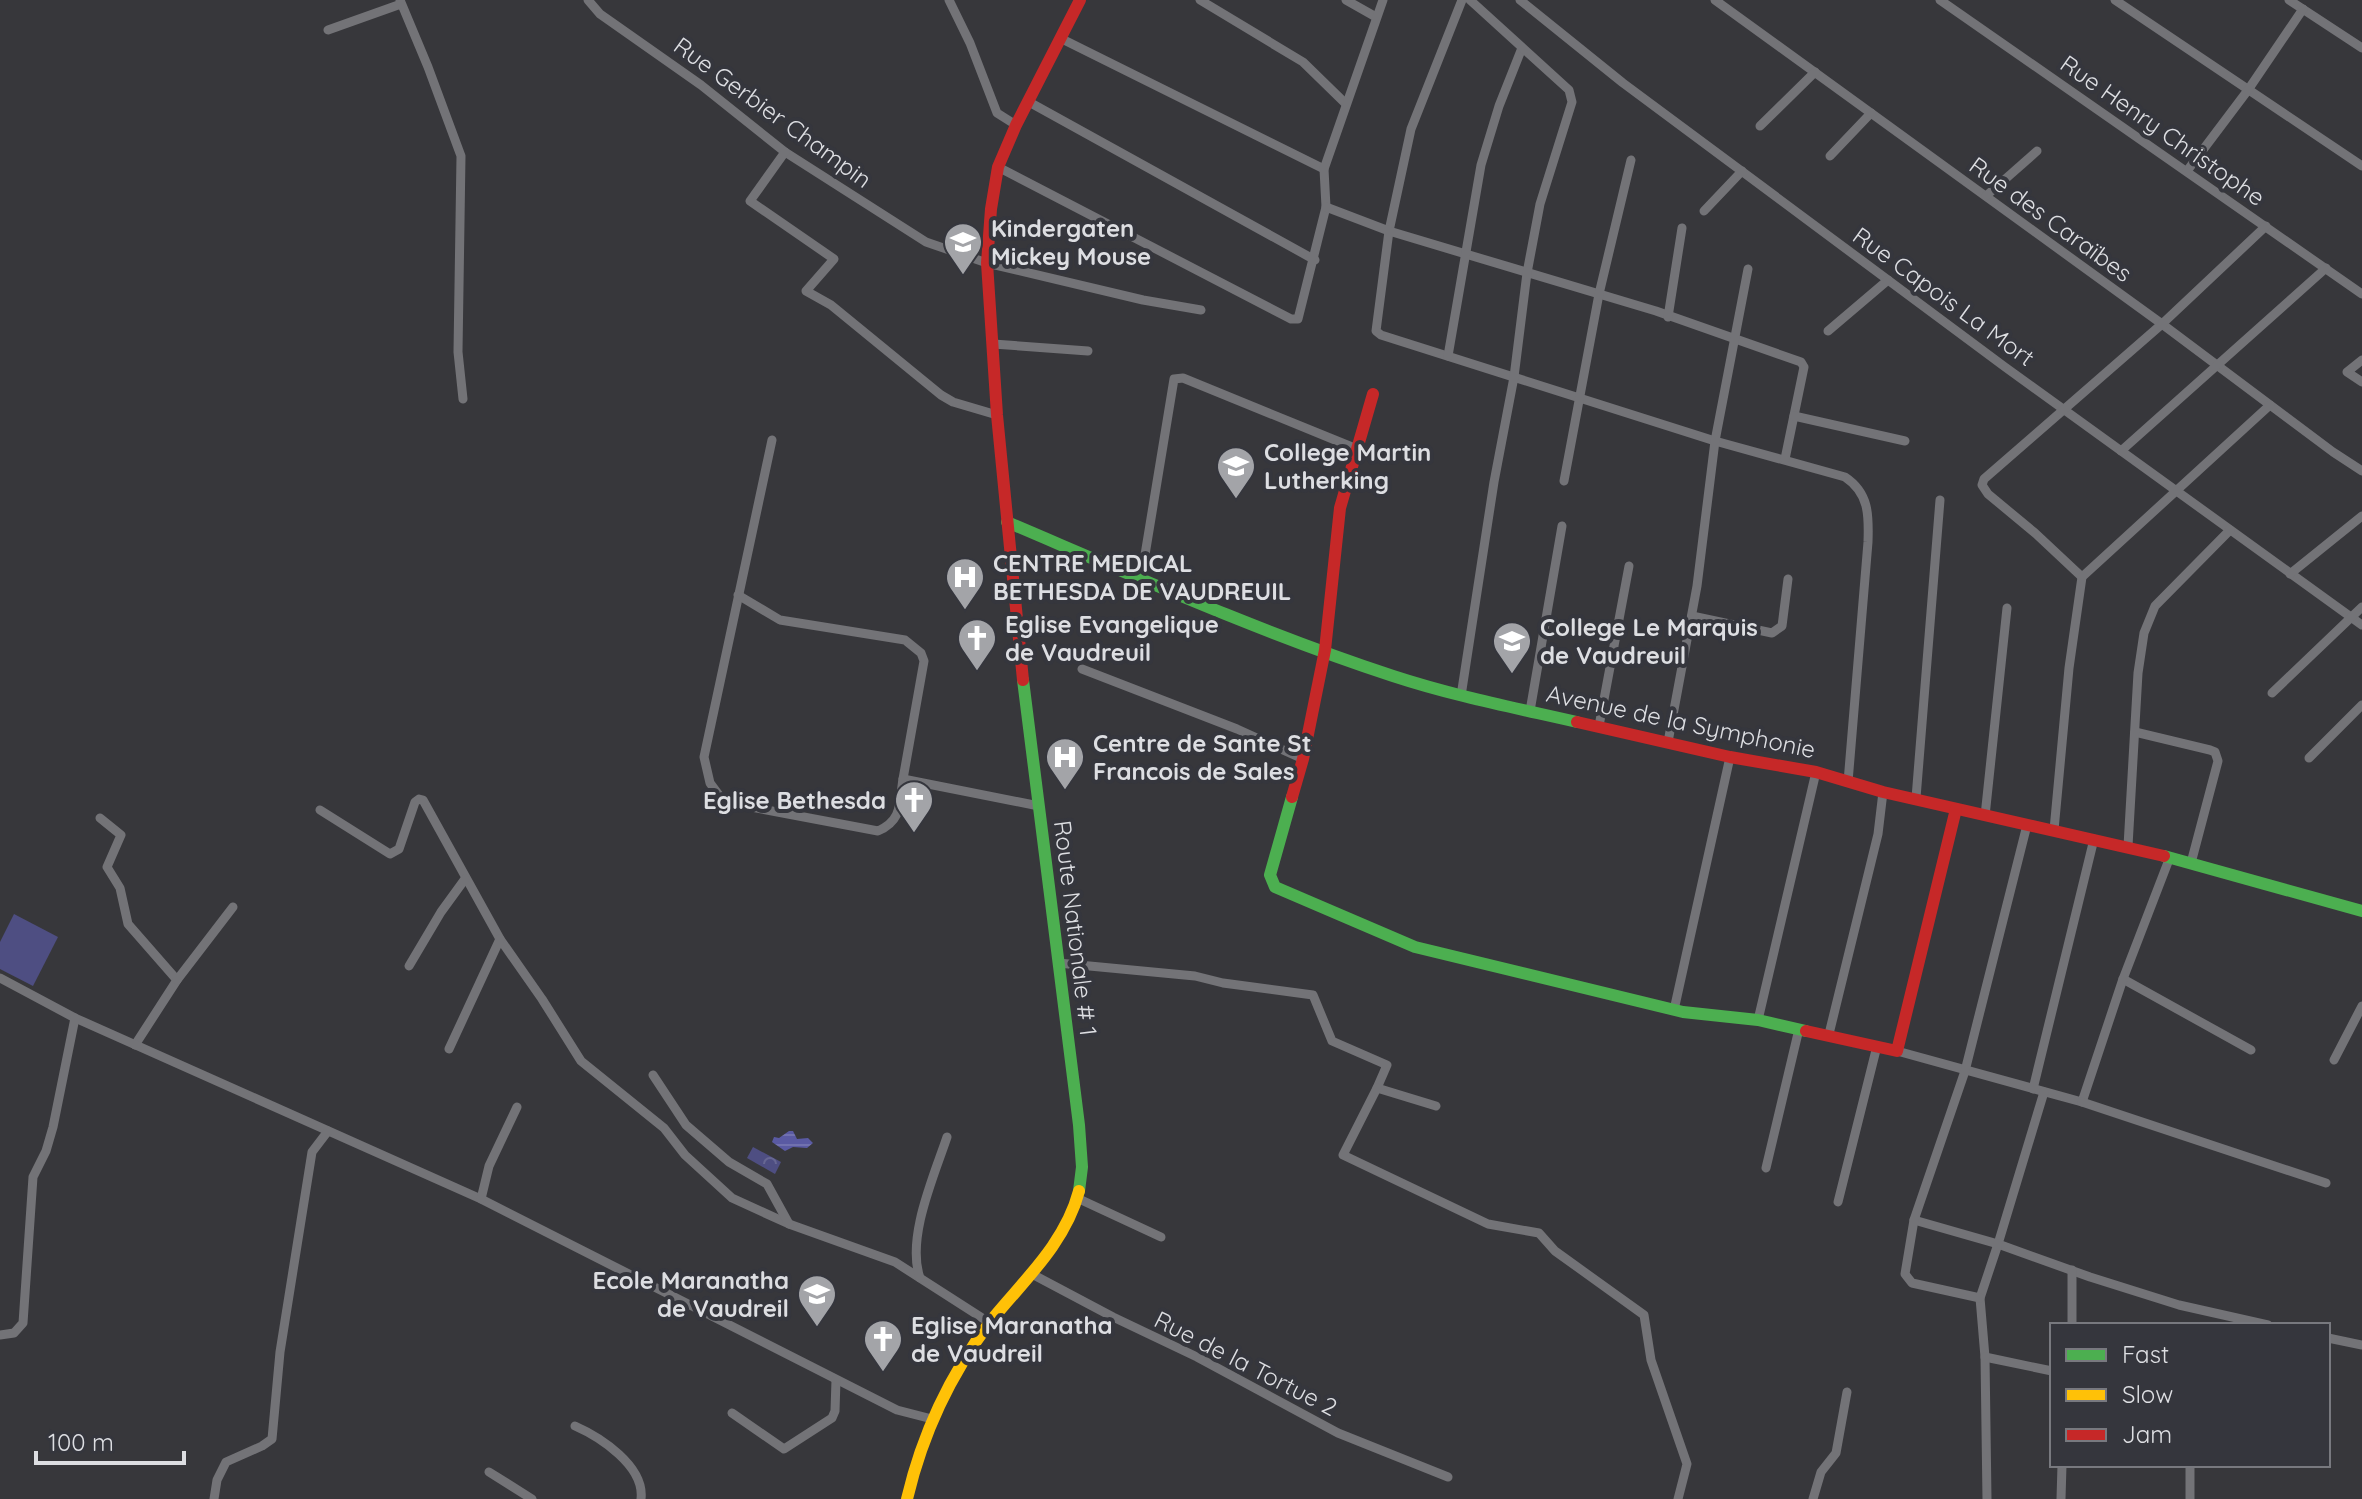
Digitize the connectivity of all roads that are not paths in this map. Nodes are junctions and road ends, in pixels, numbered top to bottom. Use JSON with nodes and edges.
{"nodes":[{"id":1,"x":588,"y":0,"type":"edge"},
{"id":2,"x":949,"y":0,"type":"edge"},
{"id":3,"x":1080,"y":0,"type":"edge"},
{"id":4,"x":1200,"y":0,"type":"edge"},
{"id":5,"x":1346,"y":0,"type":"edge"},
{"id":6,"x":1383,"y":0,"type":"edge"},
{"id":7,"x":1462,"y":0,"type":"edge"},
{"id":8,"x":1470,"y":0,"type":"edge"},
{"id":9,"x":1520,"y":0,"type":"edge"},
{"id":10,"x":1715,"y":0,"type":"edge"},
{"id":11,"x":1940,"y":0,"type":"edge"},
{"id":12,"x":2115,"y":0,"type":"edge"},
{"id":13,"x":2289,"y":0,"type":"edge"},
{"id":14,"x":401,"y":2,"type":"edge"},
{"id":15,"x":2303,"y":9,"type":"junction"},
{"id":16,"x":1376,"y":17,"type":"junction"},
{"id":17,"x":328,"y":30,"type":"dead end"},
{"id":18,"x":1060,"y":38,"type":"junction"},
{"id":19,"x":1522,"y":48,"type":"junction"},
{"id":20,"x":2362,"y":48,"type":"edge"},
{"id":21,"x":1815,"y":72,"type":"junction"},
{"id":22,"x":2248,"y":90,"type":"junction"},
{"id":23,"x":1029,"y":102,"type":"junction"},
{"id":24,"x":1345,"y":103,"type":"junction"},
{"id":25,"x":1871,"y":113,"type":"junction"},
{"id":26,"x":1016,"y":125,"type":"junction"},
{"id":27,"x":1760,"y":126,"type":"dead end"},
{"id":28,"x":2037,"y":151,"type":"dead end"},
{"id":29,"x":785,"y":152,"type":"junction"},
{"id":30,"x":1830,"y":156,"type":"dead end"},
{"id":31,"x":1631,"y":160,"type":"dead end"},
{"id":32,"x":2362,"y":166,"type":"edge"},
{"id":33,"x":998,"y":167,"type":"junction"},
{"id":34,"x":1324,"y":169,"type":"junction"},
{"id":35,"x":1742,"y":171,"type":"junction"},
{"id":36,"x":2187,"y":171,"type":"junction"},
{"id":37,"x":1986,"y":196,"type":"junction"},
{"id":38,"x":1326,"y":207,"type":"junction"},
{"id":39,"x":1704,"y":211,"type":"dead end"},
{"id":40,"x":2266,"y":226,"type":"junction"},
{"id":41,"x":1682,"y":228,"type":"dead end"},
{"id":42,"x":1389,"y":231,"type":"junction"},
{"id":43,"x":1465,"y":254,"type":"junction"},
{"id":44,"x":1315,"y":260,"type":"junction"},
{"id":45,"x":987,"y":263,"type":"junction"},
{"id":46,"x":2326,"y":268,"type":"junction"},
{"id":47,"x":1748,"y":269,"type":"dead end"},
{"id":48,"x":1527,"y":273,"type":"junction"},
{"id":49,"x":1888,"y":280,"type":"junction"},
{"id":50,"x":1599,"y":294,"type":"junction"},
{"id":51,"x":2362,"y":294,"type":"edge"},
{"id":52,"x":1201,"y":310,"type":"dead end"},
{"id":53,"x":1668,"y":317,"type":"junction"},
{"id":54,"x":2162,"y":324,"type":"junction"},
{"id":55,"x":1828,"y":331,"type":"dead end"},
{"id":56,"x":1736,"y":339,"type":"junction"},
{"id":57,"x":993,"y":344,"type":"junction"},
{"id":58,"x":1088,"y":351,"type":"dead end"},
{"id":59,"x":1448,"y":356,"type":"junction"},
{"id":60,"x":2362,"y":360,"type":"edge"},
{"id":61,"x":2218,"y":366,"type":"junction"},
{"id":62,"x":1514,"y":377,"type":"junction"},
{"id":63,"x":2362,"y":382,"type":"edge"},
{"id":64,"x":1373,"y":394,"type":"dead end"},
{"id":65,"x":1580,"y":397,"type":"junction"},
{"id":66,"x":463,"y":399,"type":"dead end"},
{"id":67,"x":2270,"y":405,"type":"junction"},
{"id":68,"x":2063,"y":407,"type":"junction"},
{"id":69,"x":997,"y":415,"type":"junction"},
{"id":70,"x":1794,"y":416,"type":"junction"},
{"id":71,"x":772,"y":440,"type":"dead end"},
{"id":72,"x":1715,"y":441,"type":"junction"},
{"id":73,"x":1905,"y":441,"type":"dead end"},
{"id":74,"x":1357,"y":449,"type":"junction"},
{"id":75,"x":2121,"y":451,"type":"junction"},
{"id":76,"x":1785,"y":459,"type":"junction"},
{"id":77,"x":2362,"y":471,"type":"edge"},
{"id":78,"x":1564,"y":481,"type":"dead end"},
{"id":79,"x":2177,"y":491,"type":"junction"},
{"id":80,"x":1940,"y":500,"type":"dead end"},
{"id":81,"x":2362,"y":516,"type":"edge"},
{"id":82,"x":1007,"y":522,"type":"junction"},
{"id":83,"x":1562,"y":526,"type":"dead end"},
{"id":84,"x":2230,"y":530,"type":"junction"},
{"id":85,"x":1629,"y":566,"type":"dead end"},
{"id":86,"x":2290,"y":574,"type":"junction"},
{"id":87,"x":2082,"y":577,"type":"junction"},
{"id":88,"x":1141,"y":579,"type":"junction"},
{"id":89,"x":1788,"y":579,"type":"dead end"},
{"id":90,"x":738,"y":595,"type":"junction"},
{"id":91,"x":2362,"y":607,"type":"edge"},
{"id":92,"x":2007,"y":608,"type":"dead end"},
{"id":93,"x":1692,"y":616,"type":"junction"},
{"id":94,"x":2350,"y":617,"type":"junction"},
{"id":95,"x":2362,"y":625,"type":"edge"},
{"id":96,"x":1325,"y":650,"type":"junction"},
{"id":97,"x":1082,"y":669,"type":"dead end"},
{"id":98,"x":2272,"y":693,"type":"dead end"},
{"id":99,"x":1461,"y":696,"type":"junction"},
{"id":100,"x":2362,"y":705,"type":"edge"},
{"id":101,"x":1530,"y":711,"type":"junction"},
{"id":102,"x":1599,"y":726,"type":"junction"},
{"id":103,"x":2135,"y":732,"type":"junction"},
{"id":104,"x":1668,"y":742,"type":"junction"},
{"id":105,"x":1730,"y":757,"type":"junction"},
{"id":106,"x":2309,"y":758,"type":"dead end"},
{"id":107,"x":1303,"y":759,"type":"junction"},
{"id":108,"x":1816,"y":772,"type":"junction"},
{"id":109,"x":903,"y":779,"type":"junction"},
{"id":110,"x":1848,"y":782,"type":"junction"},
{"id":111,"x":1883,"y":792,"type":"junction"},
{"id":112,"x":1916,"y":798,"type":"junction"},
{"id":113,"x":1039,"y":806,"type":"junction"},
{"id":114,"x":1956,"y":809,"type":"junction"},
{"id":115,"x":320,"y":810,"type":"dead end"},
{"id":116,"x":1985,"y":816,"type":"junction"},
{"id":117,"x":100,"y":818,"type":"dead end"},
{"id":118,"x":2027,"y":825,"type":"junction"},
{"id":119,"x":2054,"y":830,"type":"junction"},
{"id":120,"x":2094,"y":839,"type":"junction"},
{"id":121,"x":2128,"y":846,"type":"junction"},
{"id":122,"x":2170,"y":857,"type":"junction"},
{"id":123,"x":2191,"y":863,"type":"junction"},
{"id":124,"x":465,"y":879,"type":"junction"},
{"id":125,"x":233,"y":907,"type":"dead end"},
{"id":126,"x":2362,"y":911,"type":"edge"},
{"id":127,"x":500,"y":939,"type":"junction"},
{"id":128,"x":1058,"y":963,"type":"junction"},
{"id":129,"x":409,"y":966,"type":"dead end"},
{"id":130,"x":0,"y":978,"type":"edge"},
{"id":131,"x":2123,"y":979,"type":"junction"},
{"id":132,"x":177,"y":980,"type":"junction"},
{"id":133,"x":2362,"y":1006,"type":"edge"},
{"id":134,"x":1674,"y":1010,"type":"junction"},
{"id":135,"x":75,"y":1018,"type":"junction"},
{"id":136,"x":1758,"y":1020,"type":"junction"},
{"id":137,"x":1799,"y":1029,"type":"junction"},
{"id":138,"x":1829,"y":1034,"type":"junction"},
{"id":139,"x":135,"y":1045,"type":"junction"},
{"id":140,"x":1877,"y":1046,"type":"junction"},
{"id":141,"x":449,"y":1049,"type":"dead end"},
{"id":142,"x":2251,"y":1050,"type":"dead end"},
{"id":143,"x":1897,"y":1051,"type":"junction"},
{"id":144,"x":2334,"y":1060,"type":"dead end"},
{"id":145,"x":1965,"y":1071,"type":"junction"},
{"id":146,"x":653,"y":1075,"type":"dead end"},
{"id":147,"x":1377,"y":1088,"type":"junction"},
{"id":148,"x":2038,"y":1090,"type":"junction"},
{"id":149,"x":2082,"y":1102,"type":"junction"},
{"id":150,"x":1436,"y":1106,"type":"dead end"},
{"id":151,"x":517,"y":1107,"type":"dead end"},
{"id":152,"x":328,"y":1131,"type":"junction"},
{"id":153,"x":947,"y":1137,"type":"dead end"},
{"id":154,"x":1766,"y":1168,"type":"dead end"},
{"id":155,"x":2326,"y":1183,"type":"dead end"},
{"id":156,"x":1077,"y":1198,"type":"junction"},
{"id":157,"x":481,"y":1199,"type":"junction"},
{"id":158,"x":1838,"y":1202,"type":"dead end"},
{"id":159,"x":1914,"y":1220,"type":"junction"},
{"id":160,"x":789,"y":1224,"type":"junction"},
{"id":161,"x":1161,"y":1237,"type":"dead end"},
{"id":162,"x":1998,"y":1244,"type":"junction"},
{"id":163,"x":2072,"y":1270,"type":"junction"},
{"id":164,"x":1030,"y":1273,"type":"junction"},
{"id":165,"x":920,"y":1278,"type":"junction"},
{"id":166,"x":1980,"y":1298,"type":"junction"},
{"id":167,"x":990,"y":1323,"type":"junction"},
{"id":168,"x":2072,"y":1323,"type":"edge"},
{"id":169,"x":2259,"y":1323,"type":"edge"},
{"id":170,"x":0,"y":1335,"type":"edge"},
{"id":171,"x":2330,"y":1338,"type":"edge"},
{"id":172,"x":2362,"y":1345,"type":"edge"},
{"id":173,"x":1985,"y":1357,"type":"junction"},
{"id":174,"x":2050,"y":1371,"type":"edge"},
{"id":175,"x":836,"y":1380,"type":"junction"},
{"id":176,"x":1847,"y":1392,"type":"dead end"},
{"id":177,"x":732,"y":1413,"type":"dead end"},
{"id":178,"x":932,"y":1419,"type":"junction"},
{"id":179,"x":575,"y":1426,"type":"dead end"},
{"id":180,"x":2062,"y":1467,"type":"edge"},
{"id":181,"x":2190,"y":1467,"type":"edge"},
{"id":182,"x":489,"y":1472,"type":"dead end"},
{"id":183,"x":1448,"y":1477,"type":"dead end"},
{"id":184,"x":214,"y":1499,"type":"edge"},
{"id":185,"x":532,"y":1499,"type":"edge"},
{"id":186,"x":641,"y":1499,"type":"edge"},
{"id":187,"x":907,"y":1499,"type":"edge"},
{"id":188,"x":1678,"y":1499,"type":"edge"},
{"id":189,"x":1813,"y":1499,"type":"edge"},
{"id":190,"x":1987,"y":1499,"type":"edge"},
{"id":191,"x":2061,"y":1499,"type":"edge"},
{"id":192,"x":2190,"y":1499,"type":"edge"}],
"edges":[{"from":1,"to":29,"type":"street","name":"Rue Gerbier Champin"},
{"from":2,"to":26,"type":"street"},
{"from":3,"to":18,"type":"street","name":"Route Nationale # 1"},
{"from":4,"to":24,"type":"street"},
{"from":5,"to":16,"type":"street"},
{"from":6,"to":16,"type":"street"},
{"from":7,"to":42,"type":"street"},
{"from":8,"to":19,"type":"street"},
{"from":9,"to":35,"type":"street","name":"Rue Capois La Mort"},
{"from":10,"to":21,"type":"street","name":"Rue des Caraïbes"},
{"from":11,"to":36,"type":"street","name":"Rue Henry Christophe"},
{"from":12,"to":22,"type":"street"},
{"from":13,"to":15,"type":"street"},
{"from":14,"to":17,"type":"street"},
{"from":14,"to":66,"type":"street"},
{"from":15,"to":20,"type":"street"},
{"from":15,"to":22,"type":"street"},
{"from":16,"to":24,"type":"street"},
{"from":18,"to":23,"type":"street","name":"Route Nationale # 1"},
{"from":18,"to":34,"type":"street"},
{"from":19,"to":43,"type":"street"},
{"from":19,"to":48,"type":"street"},
{"from":21,"to":25,"type":"street","name":"Rue des Caraïbes"},
{"from":21,"to":27,"type":"street"},
{"from":22,"to":32,"type":"street"},
{"from":22,"to":36,"type":"street"},
{"from":23,"to":26,"type":"street","name":"Route Nationale # 1"},
{"from":23,"to":44,"type":"street"},
{"from":24,"to":34,"type":"street"},
{"from":25,"to":30,"type":"street"},
{"from":25,"to":37,"type":"street","name":"Rue des Caraïbes"},
{"from":26,"to":33,"type":"street","name":"Route Nationale # 1"},
{"from":28,"to":37,"type":"street"},
{"from":29,"to":45,"type":"street","name":"Rue Gerbier Champin"},
{"from":29,"to":69,"type":"street"},
{"from":31,"to":50,"type":"street"},
{"from":33,"to":44,"type":"street"},
{"from":33,"to":45,"type":"street","name":"Route Nationale # 1"},
{"from":34,"to":38,"type":"street"},
{"from":35,"to":39,"type":"street"},
{"from":35,"to":49,"type":"street","name":"Rue Capois La Mort"},
{"from":36,"to":40,"type":"street","name":"Rue Henry Christophe"},
{"from":37,"to":54,"type":"street","name":"Rue des Caraïbes"},
{"from":38,"to":42,"type":"street"},
{"from":38,"to":44,"type":"street"},
{"from":40,"to":46,"type":"street","name":"Rue Henry Christophe"},
{"from":40,"to":54,"type":"street"},
{"from":41,"to":53,"type":"street"},
{"from":42,"to":43,"type":"street"},
{"from":42,"to":59,"type":"street"},
{"from":43,"to":48,"type":"street"},
{"from":43,"to":59,"type":"street"},
{"from":45,"to":52,"type":"street","name":"Rue Gerbier Champin"},
{"from":45,"to":57,"type":"street","name":"Route Nationale # 1"},
{"from":46,"to":51,"type":"street","name":"Rue Henry Christophe"},
{"from":46,"to":61,"type":"street"},
{"from":47,"to":56,"type":"street"},
{"from":48,"to":50,"type":"street"},
{"from":48,"to":62,"type":"street"},
{"from":49,"to":55,"type":"street"},
{"from":49,"to":68,"type":"street","name":"Rue Capois La Mort"},
{"from":50,"to":53,"type":"street"},
{"from":50,"to":65,"type":"street"},
{"from":53,"to":56,"type":"street"},
{"from":54,"to":61,"type":"street","name":"Rue des Caraïbes"},
{"from":54,"to":68,"type":"street"},
{"from":56,"to":70,"type":"street"},
{"from":56,"to":72,"type":"street"},
{"from":57,"to":58,"type":"street"},
{"from":57,"to":69,"type":"street","name":"Route Nationale # 1"},
{"from":59,"to":62,"type":"street"},
{"from":60,"to":63,"type":"street"},
{"from":61,"to":67,"type":"street","name":"Rue des Caraïbes"},
{"from":61,"to":75,"type":"street"},
{"from":62,"to":65,"type":"street"},
{"from":62,"to":99,"type":"street"},
{"from":64,"to":74,"type":"street"},
{"from":65,"to":72,"type":"street"},
{"from":65,"to":78,"type":"street"},
{"from":67,"to":77,"type":"street","name":"Rue des Caraïbes"},
{"from":67,"to":79,"type":"street"},
{"from":68,"to":75,"type":"street","name":"Rue Capois La Mort"},
{"from":68,"to":87,"type":"street"},
{"from":69,"to":82,"type":"street","name":"Route Nationale # 1"},
{"from":70,"to":73,"type":"street"},
{"from":70,"to":76,"type":"street"},
{"from":71,"to":90,"type":"street"},
{"from":72,"to":76,"type":"street"},
{"from":72,"to":93,"type":"street"},
{"from":74,"to":88,"type":"street"},
{"from":74,"to":96,"type":"street"},
{"from":75,"to":79,"type":"street","name":"Rue Capois La Mort"},
{"from":76,"to":110,"type":"street"},
{"from":79,"to":84,"type":"street","name":"Rue Capois La Mort"},
{"from":79,"to":87,"type":"street"},
{"from":80,"to":112,"type":"street"},
{"from":81,"to":86,"type":"street"},
{"from":82,"to":88,"type":"street","name":"Avenue de la Symphonie"},
{"from":82,"to":113,"type":"street","name":"Route Nationale # 1"},
{"from":83,"to":101,"type":"street"},
{"from":84,"to":86,"type":"street","name":"Rue Capois La Mort"},
{"from":84,"to":103,"type":"street"},
{"from":85,"to":102,"type":"street"},
{"from":86,"to":94,"type":"street","name":"Rue Capois La Mort"},
{"from":87,"to":119,"type":"street"},
{"from":88,"to":96,"type":"street","name":"Avenue de la Symphonie"},
{"from":89,"to":93,"type":"street"},
{"from":90,"to":109,"type":"street"},
{"from":90,"to":109,"type":"street"},
{"from":91,"to":94,"type":"street"},
{"from":92,"to":116,"type":"street"},
{"from":93,"to":104,"type":"street"},
{"from":94,"to":95,"type":"street","name":"Rue Capois La Mort"},
{"from":94,"to":98,"type":"street"},
{"from":96,"to":99,"type":"street","name":"Avenue de la Symphonie"},
{"from":96,"to":107,"type":"street"},
{"from":97,"to":107,"type":"street"},
{"from":99,"to":101,"type":"street","name":"Avenue de la Symphonie"},
{"from":100,"to":106,"type":"street"},
{"from":101,"to":102,"type":"street","name":"Avenue de la Symphonie"},
{"from":102,"to":104,"type":"street","name":"Avenue de la Symphonie"},
{"from":103,"to":121,"type":"street"},
{"from":103,"to":123,"type":"street"},
{"from":104,"to":105,"type":"street","name":"Avenue de la Symphonie"},
{"from":105,"to":108,"type":"street","name":"Avenue de la Symphonie"},
{"from":105,"to":134,"type":"street"},
{"from":107,"to":134,"type":"street"},
{"from":108,"to":110,"type":"street","name":"Avenue de la Symphonie"},
{"from":108,"to":136,"type":"street"},
{"from":109,"to":113,"type":"street"},
{"from":110,"to":111,"type":"street","name":"Avenue de la Symphonie"},
{"from":111,"to":112,"type":"street","name":"Avenue de la Symphonie"},
{"from":111,"to":138,"type":"street"},
{"from":112,"to":114,"type":"street","name":"Avenue de la Symphonie"},
{"from":113,"to":128,"type":"street","name":"Route Nationale # 1"},
{"from":114,"to":116,"type":"street","name":"Avenue de la Symphonie"},
{"from":114,"to":143,"type":"street"},
{"from":115,"to":124,"type":"street"},
{"from":116,"to":118,"type":"street","name":"Avenue de la Symphonie"},
{"from":117,"to":132,"type":"street"},
{"from":118,"to":119,"type":"street","name":"Avenue de la Symphonie"},
{"from":118,"to":145,"type":"street"},
{"from":119,"to":120,"type":"street","name":"Avenue de la Symphonie"},
{"from":120,"to":121,"type":"street","name":"Avenue de la Symphonie"},
{"from":120,"to":148,"type":"street"},
{"from":121,"to":122,"type":"street","name":"Avenue de la Symphonie"},
{"from":122,"to":123,"type":"street","name":"Avenue de la Symphonie"},
{"from":122,"to":131,"type":"street"},
{"from":123,"to":126,"type":"street","name":"Avenue de la Symphonie"},
{"from":124,"to":127,"type":"street"},
{"from":124,"to":129,"type":"street"},
{"from":125,"to":132,"type":"street"},
{"from":127,"to":141,"type":"street"},
{"from":127,"to":160,"type":"street"},
{"from":128,"to":147,"type":"street"},
{"from":128,"to":156,"type":"street","name":"Route Nationale # 1"},
{"from":130,"to":135,"type":"street"},
{"from":131,"to":142,"type":"street"},
{"from":131,"to":149,"type":"street"},
{"from":132,"to":139,"type":"street"},
{"from":133,"to":144,"type":"street"},
{"from":134,"to":136,"type":"street"},
{"from":135,"to":139,"type":"street"},
{"from":135,"to":170,"type":"street"},
{"from":136,"to":137,"type":"street"},
{"from":137,"to":138,"type":"street"},
{"from":137,"to":154,"type":"street"},
{"from":138,"to":140,"type":"street"},
{"from":139,"to":152,"type":"street"},
{"from":140,"to":143,"type":"street"},
{"from":140,"to":158,"type":"street"},
{"from":143,"to":145,"type":"street"},
{"from":145,"to":148,"type":"street"},
{"from":145,"to":159,"type":"street"},
{"from":146,"to":160,"type":"street"},
{"from":147,"to":150,"type":"street"},
{"from":147,"to":188,"type":"street"},
{"from":148,"to":149,"type":"street"},
{"from":148,"to":162,"type":"street"},
{"from":149,"to":155,"type":"street"},
{"from":151,"to":157,"type":"street"},
{"from":152,"to":157,"type":"street"},
{"from":152,"to":184,"type":"street"},
{"from":153,"to":165,"type":"street"},
{"from":156,"to":161,"type":"street"},
{"from":156,"to":164,"type":"street","name":"Route Nationale # 1"},
{"from":157,"to":175,"type":"street"},
{"from":159,"to":162,"type":"street"},
{"from":159,"to":166,"type":"street"},
{"from":160,"to":165,"type":"street"},
{"from":162,"to":163,"type":"street"},
{"from":162,"to":166,"type":"street"},
{"from":163,"to":168,"type":"street"},
{"from":163,"to":169,"type":"street"},
{"from":164,"to":167,"type":"street","name":"Route Nationale # 1"},
{"from":164,"to":183,"type":"street","name":"Rue de la Tortue 2"},
{"from":165,"to":167,"type":"street"},
{"from":166,"to":173,"type":"street"},
{"from":167,"to":178,"type":"street","name":"Route Nationale # 1"},
{"from":171,"to":172,"type":"street"},
{"from":173,"to":174,"type":"street"},
{"from":173,"to":190,"type":"street"},
{"from":175,"to":177,"type":"street"},
{"from":175,"to":178,"type":"street"},
{"from":176,"to":189,"type":"street"},
{"from":178,"to":187,"type":"street","name":"Route Nationale # 1"},
{"from":179,"to":186,"type":"street"},
{"from":180,"to":191,"type":"street"},
{"from":181,"to":192,"type":"street"},
{"from":182,"to":185,"type":"street"}]}
